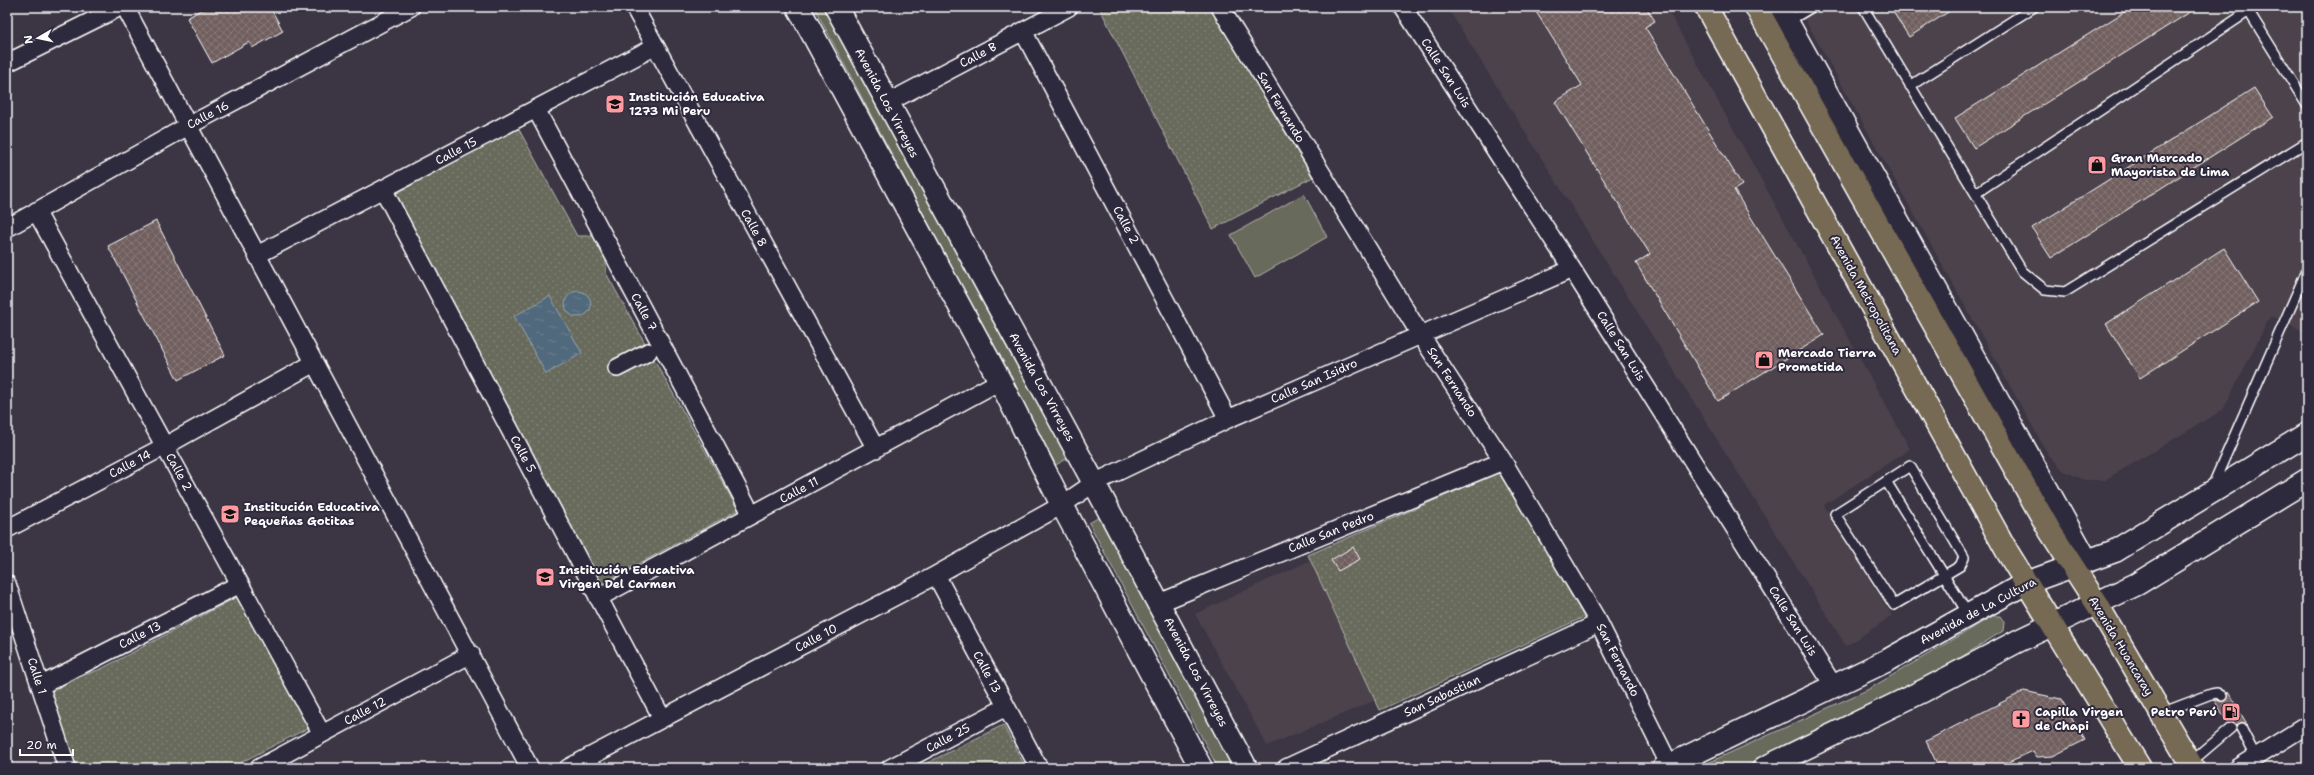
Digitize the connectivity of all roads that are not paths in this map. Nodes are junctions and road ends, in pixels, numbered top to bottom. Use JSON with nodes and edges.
{"nodes":[{"id":1,"x":120,"y":7,"type":"edge"},
{"id":2,"x":125,"y":7,"type":"edge"},
{"id":3,"x":411,"y":7,"type":"edge"},
{"id":4,"x":634,"y":7,"type":"edge"},
{"id":5,"x":798,"y":7,"type":"edge"},
{"id":6,"x":836,"y":7,"type":"edge"},
{"id":7,"x":1068,"y":7,"type":"edge"},
{"id":8,"x":1220,"y":7,"type":"edge"},
{"id":9,"x":1403,"y":7,"type":"edge"},
{"id":10,"x":1706,"y":7,"type":"edge"},
{"id":11,"x":1756,"y":7,"type":"edge"},
{"id":12,"x":1812,"y":7,"type":"edge"},
{"id":13,"x":1864,"y":7,"type":"edge"},
{"id":14,"x":2034,"y":7,"type":"edge"},
{"id":15,"x":2247,"y":9,"type":"edge"},
{"id":16,"x":1783,"y":14,"type":"edge"},
{"id":17,"x":1023,"y":30,"type":"junction"},
{"id":18,"x":654,"y":47,"type":"junction"},
{"id":19,"x":7,"y":63,"type":"edge"},
{"id":20,"x":1910,"y":86,"type":"junction"},
{"id":21,"x":887,"y":104,"type":"junction"},
{"id":22,"x":2307,"y":105,"type":"edge"},
{"id":23,"x":536,"y":109,"type":"junction"},
{"id":24,"x":188,"y":126,"type":"junction"},
{"id":25,"x":2307,"y":142,"type":"edge"},
{"id":26,"x":383,"y":190,"type":"junction"},
{"id":27,"x":1976,"y":193,"type":"junction"},
{"id":28,"x":36,"y":211,"type":"junction"},
{"id":29,"x":7,"y":228,"type":"edge"},
{"id":30,"x":257,"y":255,"type":"junction"},
{"id":31,"x":1572,"y":269,"type":"junction"},
{"id":32,"x":2307,"y":270,"type":"edge"},
{"id":33,"x":1420,"y":334,"type":"junction"},
{"id":34,"x":648,"y":352,"type":"dead end"},
{"id":35,"x":314,"y":363,"type":"junction"},
{"id":36,"x":617,"y":368,"type":"dead end"},
{"id":37,"x":1000,"y":382,"type":"junction"},
{"id":38,"x":1228,"y":419,"type":"junction"},
{"id":39,"x":2307,"y":434,"type":"edge"},
{"id":40,"x":165,"y":446,"type":"junction"},
{"id":41,"x":876,"y":449,"type":"junction"},
{"id":42,"x":1503,"y":461,"type":"junction"},
{"id":43,"x":2307,"y":480,"type":"edge"},
{"id":44,"x":1886,"y":481,"type":"junction"},
{"id":45,"x":1094,"y":483,"type":"junction"},
{"id":46,"x":2210,"y":492,"type":"junction"},
{"id":47,"x":1062,"y":505,"type":"junction"},
{"id":48,"x":752,"y":515,"type":"junction"},
{"id":49,"x":7,"y":529,"type":"edge"},
{"id":50,"x":2080,"y":564,"type":"junction"},
{"id":51,"x":936,"y":575,"type":"junction"},
{"id":52,"x":1944,"y":576,"type":"junction"},
{"id":53,"x":2026,"y":583,"type":"junction"},
{"id":54,"x":7,"y":584,"type":"edge"},
{"id":55,"x":240,"y":584,"type":"junction"},
{"id":56,"x":598,"y":598,"type":"junction"},
{"id":57,"x":1159,"y":603,"type":"junction"},
{"id":58,"x":2097,"y":604,"type":"junction"},
{"id":59,"x":1968,"y":614,"type":"junction"},
{"id":60,"x":1599,"y":623,"type":"junction"},
{"id":61,"x":2052,"y":625,"type":"junction"},
{"id":62,"x":471,"y":654,"type":"junction"},
{"id":63,"x":40,"y":686,"type":"junction"},
{"id":64,"x":1835,"y":688,"type":"junction"},
{"id":65,"x":2222,"y":696,"type":"dead end"},
{"id":66,"x":1006,"y":707,"type":"junction"},
{"id":67,"x":2161,"y":713,"type":"junction"},
{"id":68,"x":662,"y":718,"type":"junction"},
{"id":69,"x":2307,"y":725,"type":"edge"},
{"id":70,"x":2231,"y":728,"type":"dead end"},
{"id":71,"x":2241,"y":728,"type":"dead end"},
{"id":72,"x":322,"y":734,"type":"junction"},
{"id":73,"x":2256,"y":756,"type":"junction"},
{"id":74,"x":2192,"y":765,"type":"edge"},
{"id":75,"x":1668,"y":767,"type":"edge"},
{"id":76,"x":67,"y":768,"type":"edge"},
{"id":77,"x":259,"y":768,"type":"edge"},
{"id":78,"x":530,"y":768,"type":"edge"},
{"id":79,"x":568,"y":768,"type":"edge"},
{"id":80,"x":890,"y":768,"type":"edge"},
{"id":81,"x":1039,"y":768,"type":"edge"},
{"id":82,"x":1201,"y":768,"type":"edge"},
{"id":83,"x":1246,"y":768,"type":"edge"},
{"id":84,"x":1286,"y":768,"type":"edge"},
{"id":85,"x":1764,"y":768,"type":"edge"},
{"id":86,"x":2140,"y":768,"type":"edge"},
{"id":87,"x":2238,"y":768,"type":"edge"}],
"edges":[{"from":1,"to":19,"type":"street"},
{"from":2,"to":24,"type":"street"},
{"from":3,"to":24,"type":"street","name":"Calle 16"},
{"from":4,"to":18,"type":"street","name":"Calle 8"},
{"from":5,"to":37,"type":"main road"},
{"from":6,"to":21,"type":"main road","name":"Avenida Los Virreyes"},
{"from":7,"to":17,"type":"street","name":"Calle B"},
{"from":8,"to":33,"type":"street","name":"San Fernando"},
{"from":9,"to":31,"type":"street","name":"Calle San Luis"},
{"from":10,"to":53,"type":"main road","name":"Avenida Metropolitana"},
{"from":11,"to":50,"type":"main road"},
{"from":12,"to":16,"type":"lane"},
{"from":13,"to":20,"type":"lane"},
{"from":14,"to":20,"type":"lane"},
{"from":15,"to":22,"type":"lane"},
{"from":15,"to":27,"type":"lane"},
{"from":16,"to":50,"type":"main road"},
{"from":17,"to":21,"type":"street","name":"Calle B"},
{"from":17,"to":38,"type":"street","name":"Calle 2"},
{"from":18,"to":23,"type":"street","name":"Calle 15"},
{"from":18,"to":41,"type":"street","name":"Calle 8"},
{"from":20,"to":27,"type":"lane"},
{"from":21,"to":45,"type":"main road","name":"Avenida Los Virreyes"},
{"from":23,"to":26,"type":"street","name":"Calle 15"},
{"from":23,"to":48,"type":"street","name":"Calle 7"},
{"from":24,"to":28,"type":"street","name":"Calle 16"},
{"from":24,"to":30,"type":"street"},
{"from":25,"to":27,"type":"lane"},
{"from":26,"to":30,"type":"street","name":"Calle 15"},
{"from":26,"to":56,"type":"street","name":"Calle 5"},
{"from":28,"to":29,"type":"street","name":"Calle 16"},
{"from":28,"to":40,"type":"street","name":"Calle 2"},
{"from":30,"to":35,"type":"street"},
{"from":31,"to":33,"type":"street","name":"Calle San Isidro"},
{"from":31,"to":64,"type":"street","name":"Calle San Luis"},
{"from":32,"to":46,"type":"lane"},
{"from":33,"to":38,"type":"street","name":"Calle San Isidro"},
{"from":33,"to":42,"type":"street","name":"San Fernando"},
{"from":34,"to":36,"type":"street"},
{"from":35,"to":40,"type":"street","name":"Calle 14"},
{"from":35,"to":62,"type":"street"},
{"from":37,"to":41,"type":"street","name":"Calle 11"},
{"from":37,"to":47,"type":"main road"},
{"from":38,"to":45,"type":"street","name":"Calle San Isidro"},
{"from":39,"to":46,"type":"main road","name":"Avenida de La Cultura"},
{"from":40,"to":49,"type":"street","name":"Calle 14"},
{"from":40,"to":55,"type":"street","name":"Calle 2"},
{"from":41,"to":48,"type":"street","name":"Calle 11"},
{"from":42,"to":57,"type":"street","name":"Calle San Pedro"},
{"from":42,"to":60,"type":"street","name":"San Fernando"},
{"from":43,"to":58,"type":"main road"},
{"from":44,"to":52,"type":"lane"},
{"from":44,"to":52,"type":"lane"},
{"from":44,"to":52,"type":"lane"},
{"from":45,"to":47,"type":"street","name":"Calle San Isidro"},
{"from":45,"to":57,"type":"main road","name":"Avenida Los Virreyes"},
{"from":46,"to":50,"type":"main road","name":"Avenida de La Cultura"},
{"from":47,"to":51,"type":"street","name":"Calle 10"},
{"from":47,"to":82,"type":"main road"},
{"from":48,"to":56,"type":"street","name":"Calle 11"},
{"from":50,"to":53,"type":"main road","name":"Avenida de La Cultura"},
{"from":50,"to":58,"type":"main road","name":"Avenida Huancaray"},
{"from":51,"to":66,"type":"street","name":"Calle 13"},
{"from":51,"to":68,"type":"street","name":"Calle 10"},
{"from":52,"to":59,"type":"lane"},
{"from":53,"to":59,"type":"main road","name":"Avenida de La Cultura"},
{"from":53,"to":61,"type":"main road"},
{"from":54,"to":63,"type":"street","name":"Calle 1"},
{"from":55,"to":63,"type":"street","name":"Calle 13"},
{"from":55,"to":72,"type":"street","name":"Calle 2"},
{"from":56,"to":68,"type":"street","name":"Calle 5"},
{"from":57,"to":83,"type":"main road","name":"Avenida Los Virreyes"},
{"from":58,"to":61,"type":"main road"},
{"from":58,"to":67,"type":"main road","name":"Avenida Huancaray"},
{"from":59,"to":64,"type":"main road","name":"Avenida de La Cultura"},
{"from":60,"to":75,"type":"street","name":"San Fernando"},
{"from":60,"to":84,"type":"street","name":"San Sabastian"},
{"from":61,"to":85,"type":"main road"},
{"from":61,"to":86,"type":"main road"},
{"from":62,"to":72,"type":"street","name":"Calle 12"},
{"from":62,"to":78,"type":"street"},
{"from":63,"to":76,"type":"street","name":"Calle 1"},
{"from":64,"to":75,"type":"main road","name":"Avenida de La Cultura"},
{"from":65,"to":67,"type":"lane"},
{"from":66,"to":80,"type":"street","name":"Calle 25"},
{"from":66,"to":81,"type":"street","name":"Calle 13"},
{"from":67,"to":74,"type":"main road","name":"Avenida Huancaray"},
{"from":68,"to":79,"type":"street","name":"Calle 10"},
{"from":69,"to":73,"type":"street"},
{"from":70,"to":74,"type":"lane"},
{"from":71,"to":73,"type":"lane"},
{"from":72,"to":77,"type":"street","name":"Calle 12"},
{"from":73,"to":87,"type":"street"}]}
